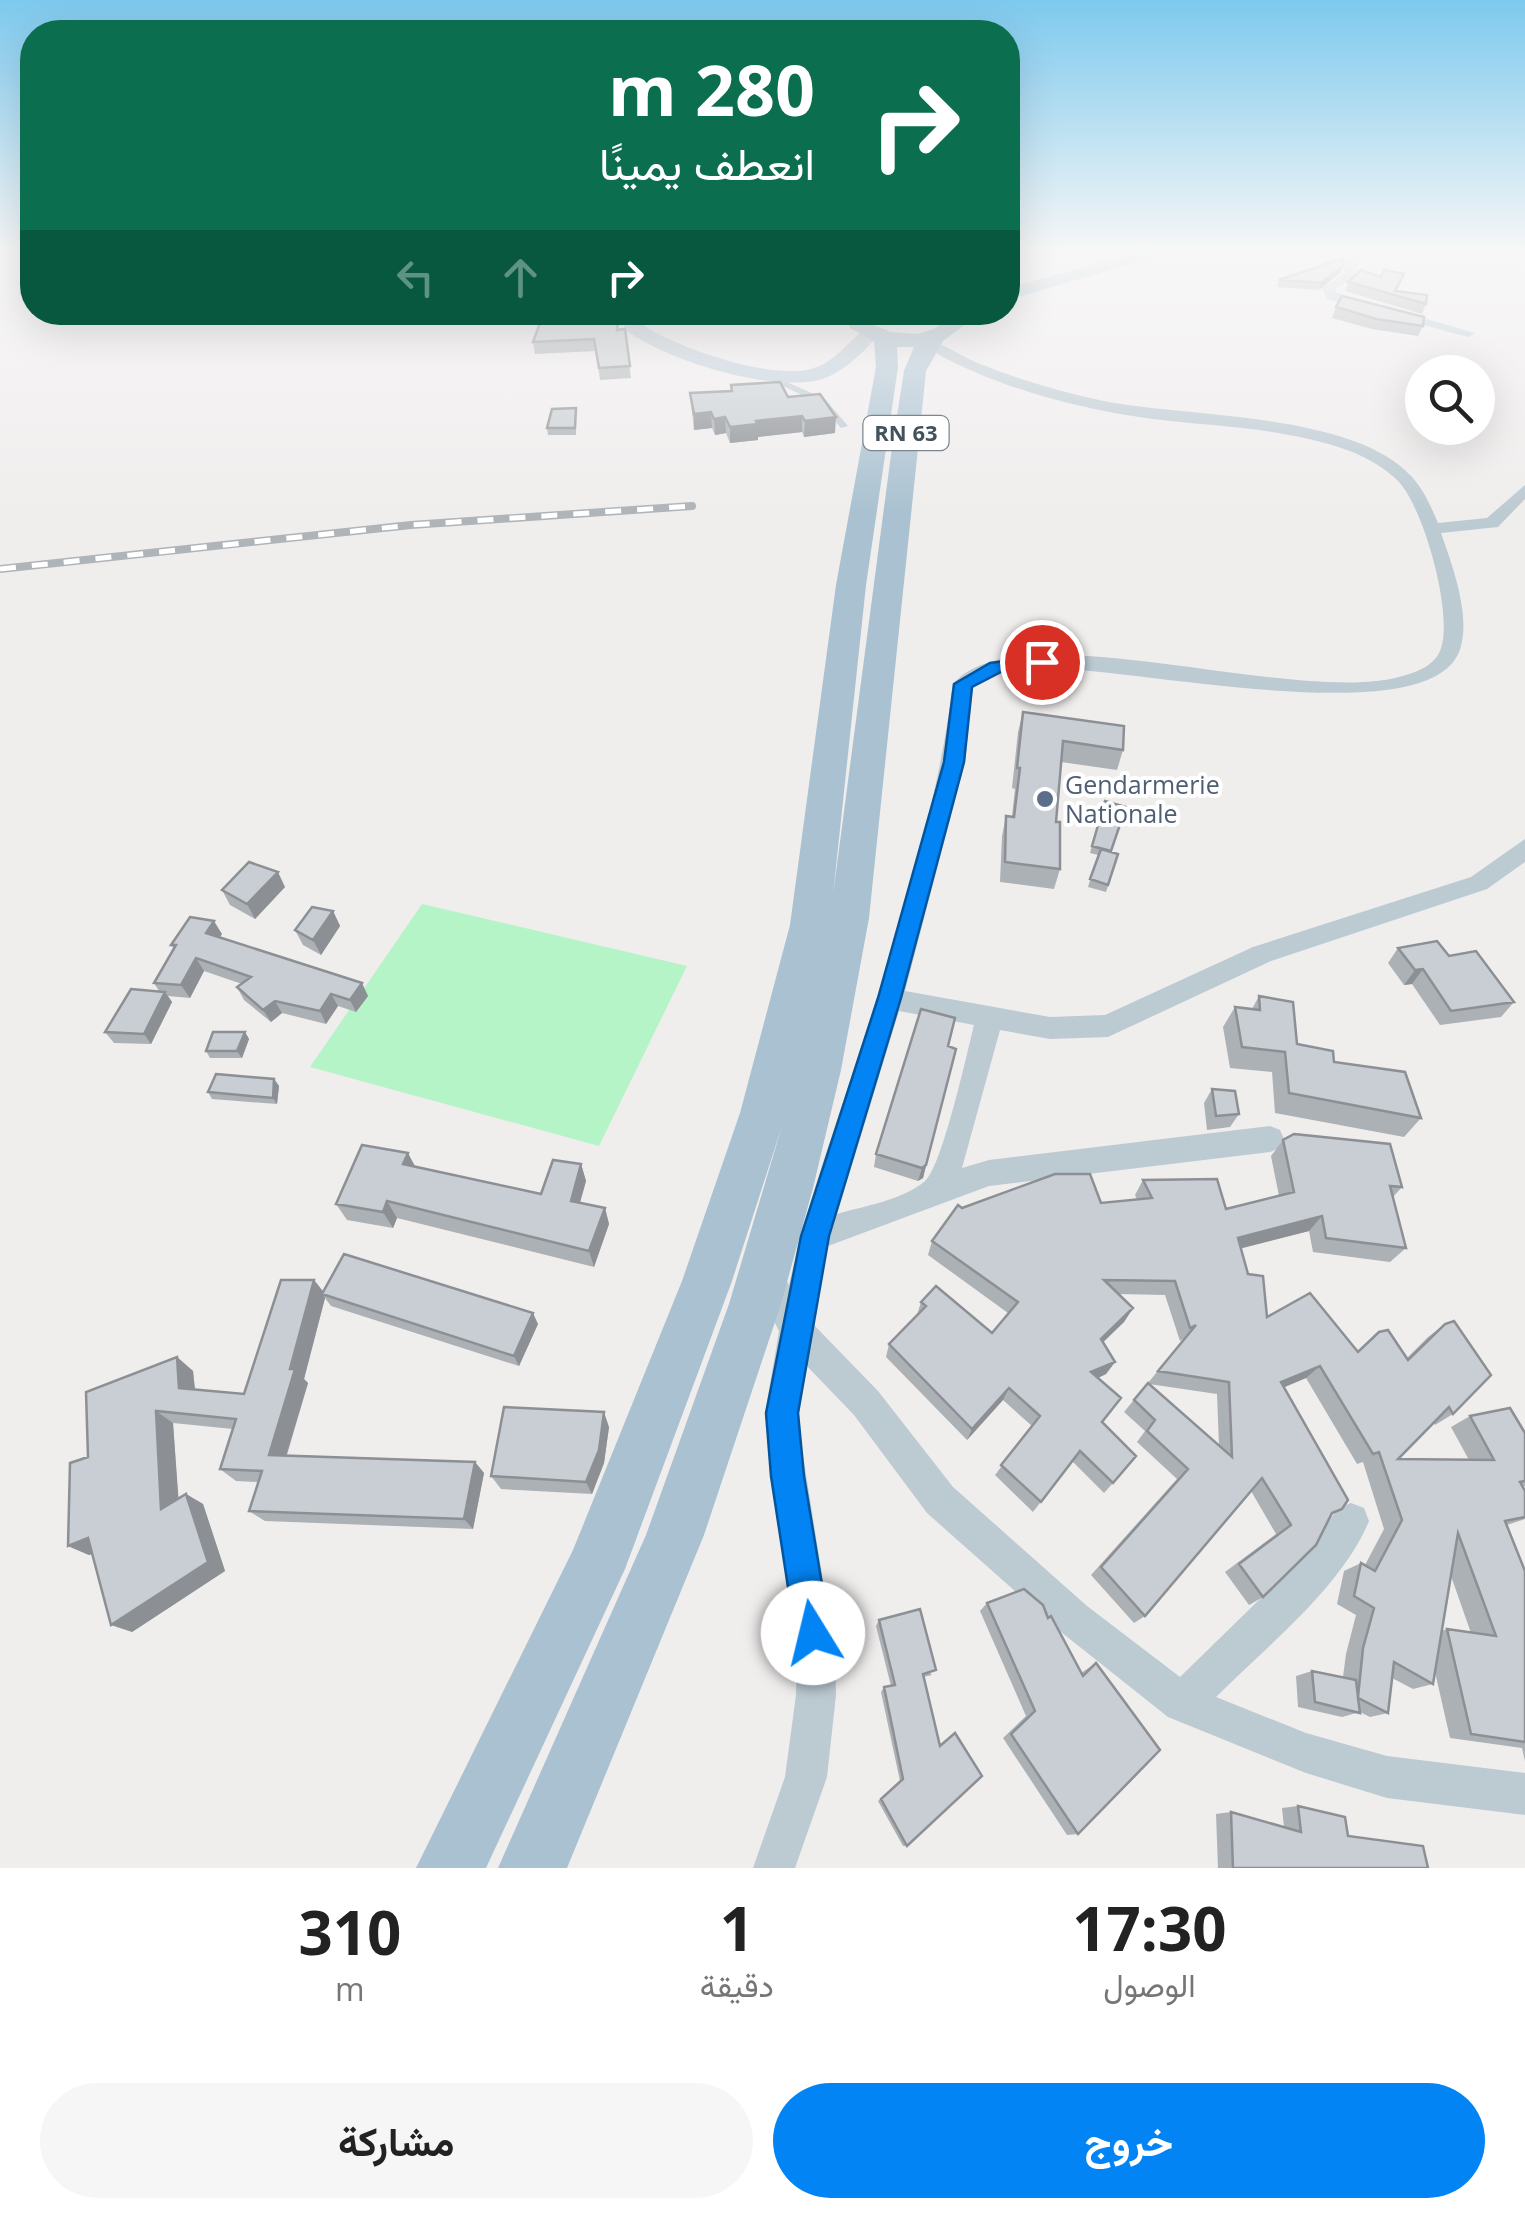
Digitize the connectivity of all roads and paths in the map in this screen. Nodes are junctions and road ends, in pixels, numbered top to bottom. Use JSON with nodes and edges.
{"nodes":[{"id":1,"x":651,"y":339,"type":"edge"},
{"id":2,"x":884,"y":339,"type":"edge"},
{"id":3,"x":894,"y":339,"type":"edge"},
{"id":4,"x":899,"y":339,"type":"edge"},
{"id":5,"x":910,"y":339,"type":"edge"},
{"id":6,"x":758,"y":370,"type":"junction"},
{"id":7,"x":844,"y":426,"type":"dead end"},
{"id":8,"x":1525,"y":490,"type":"edge"},
{"id":9,"x":1433,"y":528,"type":"junction"},
{"id":10,"x":1525,"y":847,"type":"edge"},
{"id":11,"x":890,"y":998,"type":"junction"},
{"id":12,"x":988,"y":1020,"type":"junction"},
{"id":13,"x":1270,"y":1139,"type":"dead end"},
{"id":14,"x":938,"y":1190,"type":"junction"},
{"id":15,"x":723,"y":1234,"type":"junction"},
{"id":16,"x":815,"y":1236,"type":"junction"},
{"id":17,"x":765,"y":1263,"type":"junction"},
{"id":18,"x":797,"y":1332,"type":"junction"},
{"id":19,"x":1351,"y":1521,"type":"dead end"},
{"id":20,"x":1182,"y":1703,"type":"junction"},
{"id":21,"x":1525,"y":1794,"type":"edge"},
{"id":22,"x":450,"y":1868,"type":"edge"},
{"id":23,"x":532,"y":1868,"type":"edge"},
{"id":24,"x":774,"y":1868,"type":"edge"}],
"edges":[{"from":1,"to":6,"type":"main road"},
{"from":2,"to":6,"type":"main road"},
{"from":3,"to":15,"type":"main road"},
{"from":4,"to":17,"type":"main road","number":"RN 63"},
{"from":5,"to":9,"type":"street"},
{"from":6,"to":7,"type":"lane"},
{"from":8,"to":9,"type":"street"},
{"from":9,"to":11,"type":"street"},
{"from":10,"to":12,"type":"street"},
{"from":11,"to":12,"type":"street"},
{"from":11,"to":16,"type":"street"},
{"from":12,"to":14,"type":"street"},
{"from":13,"to":14,"type":"street"},
{"from":14,"to":16,"type":"street"},
{"from":15,"to":17,"type":"main road"},
{"from":15,"to":22,"type":"main road"},
{"from":16,"to":18,"type":"street"},
{"from":17,"to":18,"type":"street"},
{"from":17,"to":23,"type":"main road"},
{"from":18,"to":20,"type":"street"},
{"from":18,"to":24,"type":"street"},
{"from":19,"to":20,"type":"street"},
{"from":20,"to":21,"type":"street"}]}
